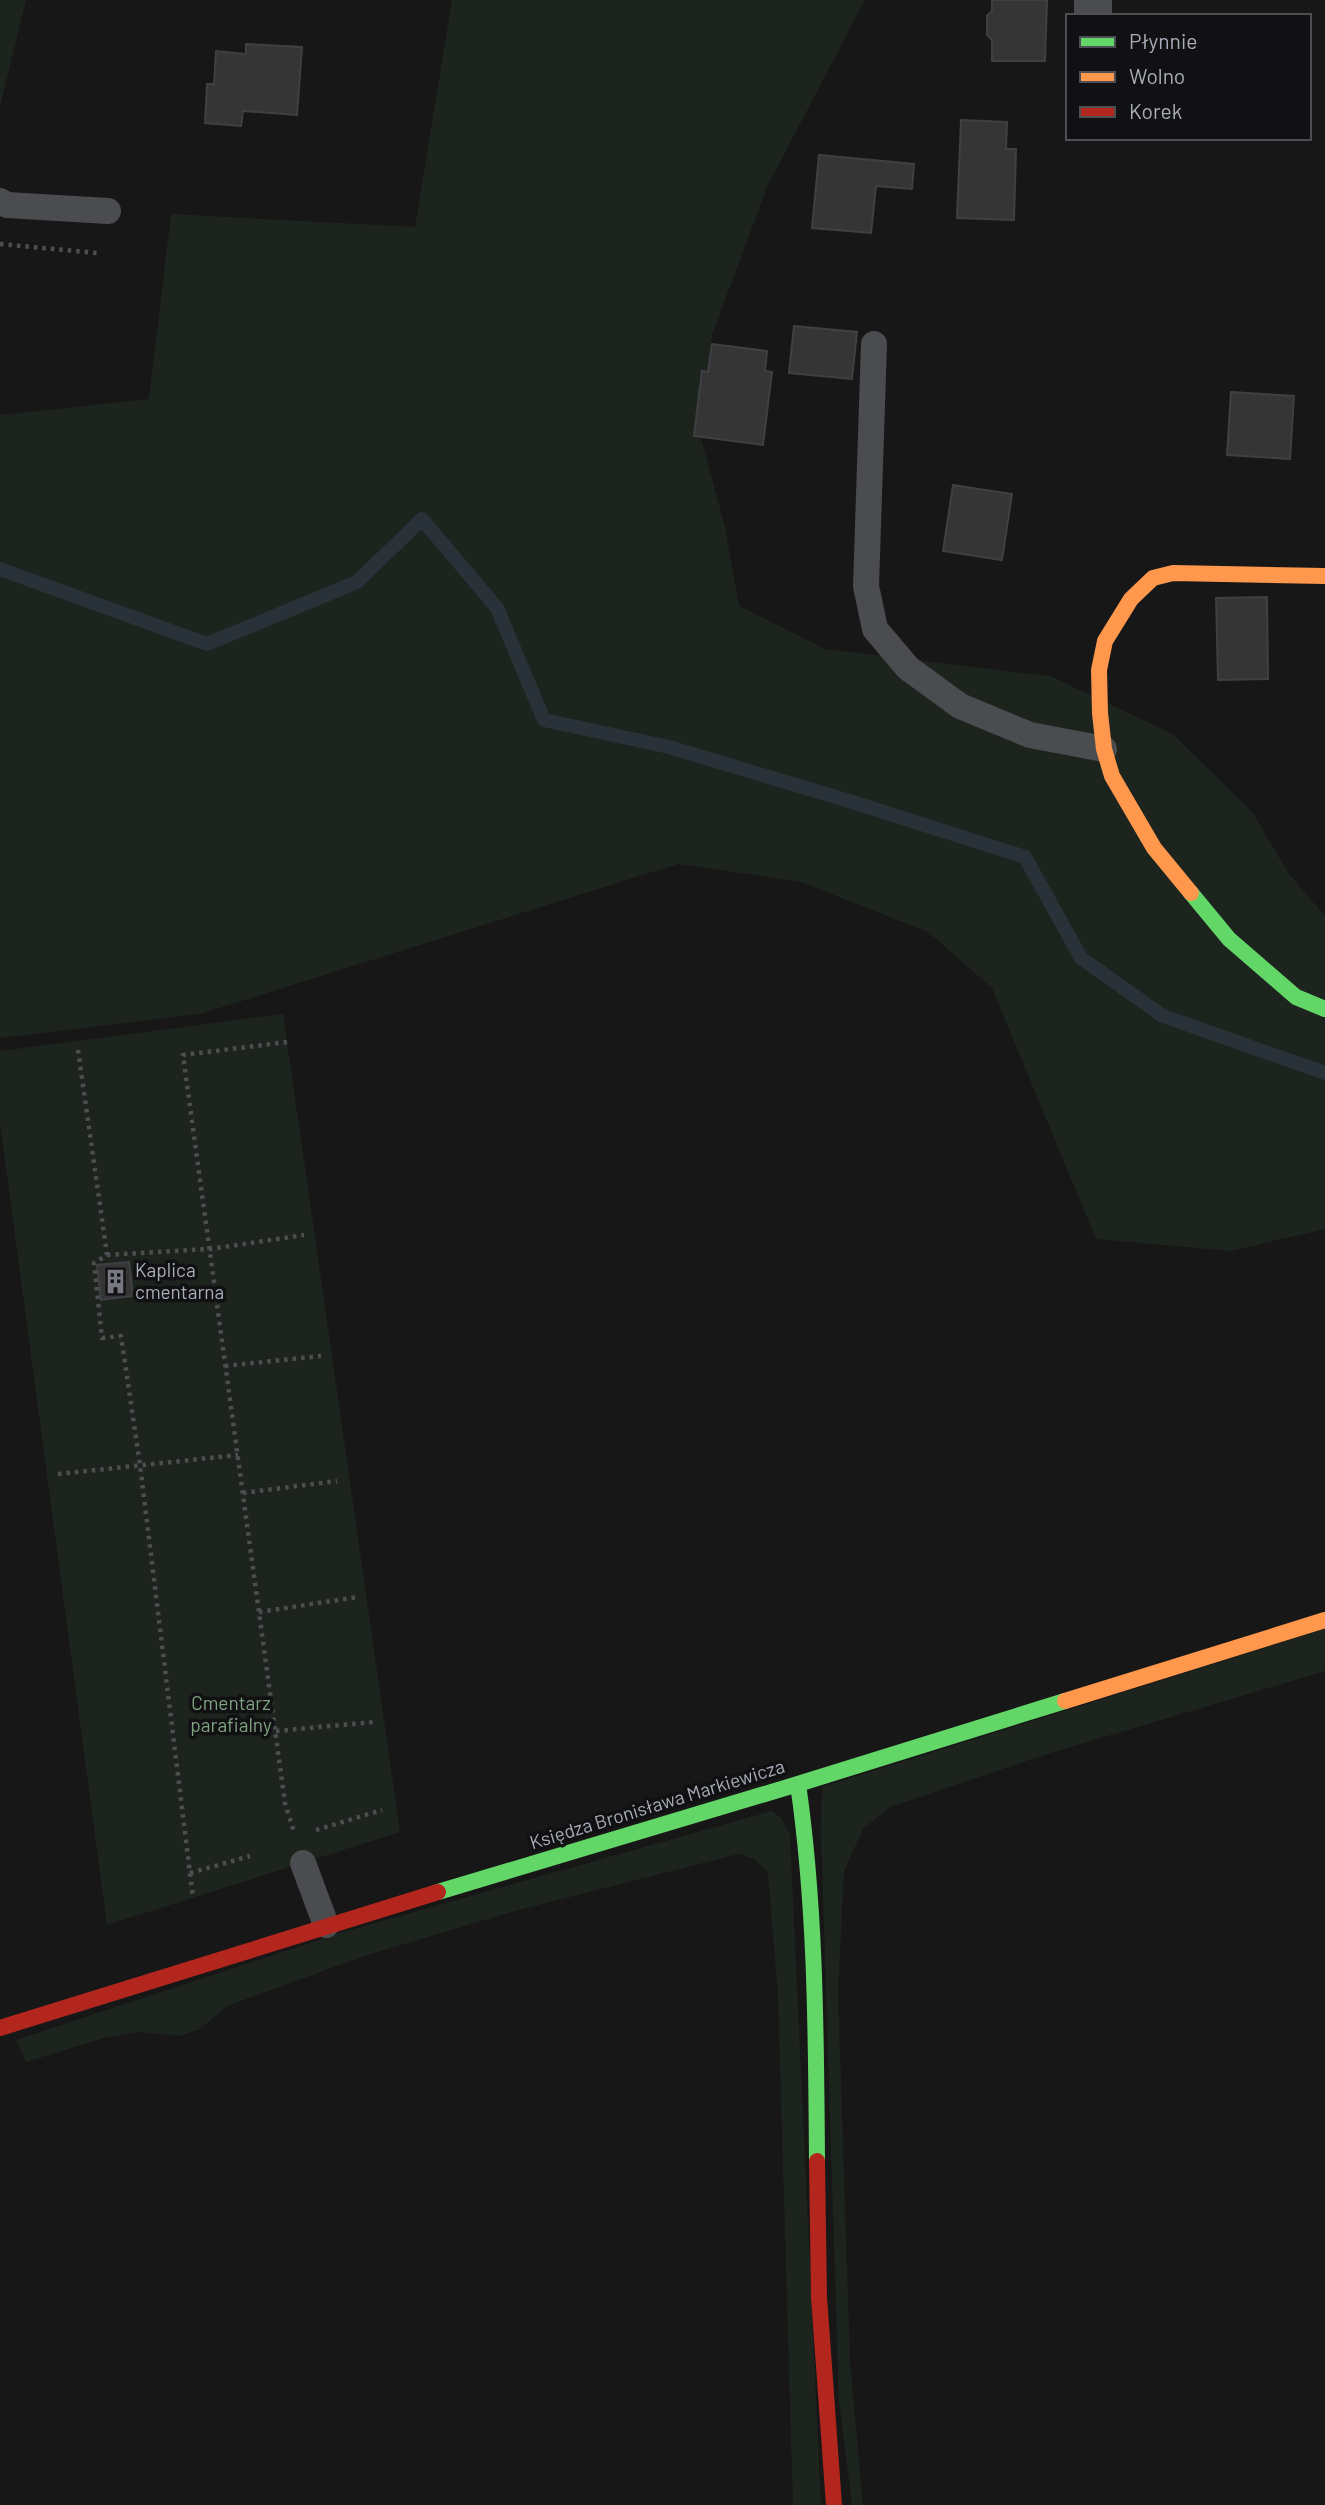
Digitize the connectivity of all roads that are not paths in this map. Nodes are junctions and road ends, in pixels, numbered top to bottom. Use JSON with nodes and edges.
{"nodes":[{"id":1,"x":0,"y":201,"type":"edge"},
{"id":2,"x":108,"y":211,"type":"dead end"},
{"id":3,"x":874,"y":344,"type":"dead end"},
{"id":4,"x":1325,"y":576,"type":"edge"},
{"id":5,"x":1104,"y":748,"type":"junction"},
{"id":6,"x":1325,"y":1009,"type":"edge"},
{"id":7,"x":1325,"y":1620,"type":"edge"},
{"id":8,"x":798,"y":1784,"type":"junction"},
{"id":9,"x":303,"y":1863,"type":"road end"},
{"id":10,"x":326,"y":1925,"type":"junction"},
{"id":11,"x":0,"y":2028,"type":"edge"},
{"id":12,"x":834,"y":2505,"type":"edge"}],
"edges":[{"from":1,"to":2,"type":"lane"},
{"from":3,"to":5,"type":"lane"},
{"from":4,"to":5,"type":"street"},
{"from":5,"to":6,"type":"street"},
{"from":7,"to":8,"type":"street","name":"Księdza Bronisława Markiewicza"},
{"from":8,"to":10,"type":"street","name":"Księdza Bronisława Markiewicza"},
{"from":8,"to":12,"type":"street"},
{"from":9,"to":10,"type":"lane"},
{"from":10,"to":11,"type":"street","name":"Księdza Bronisława Markiewicza"}]}
